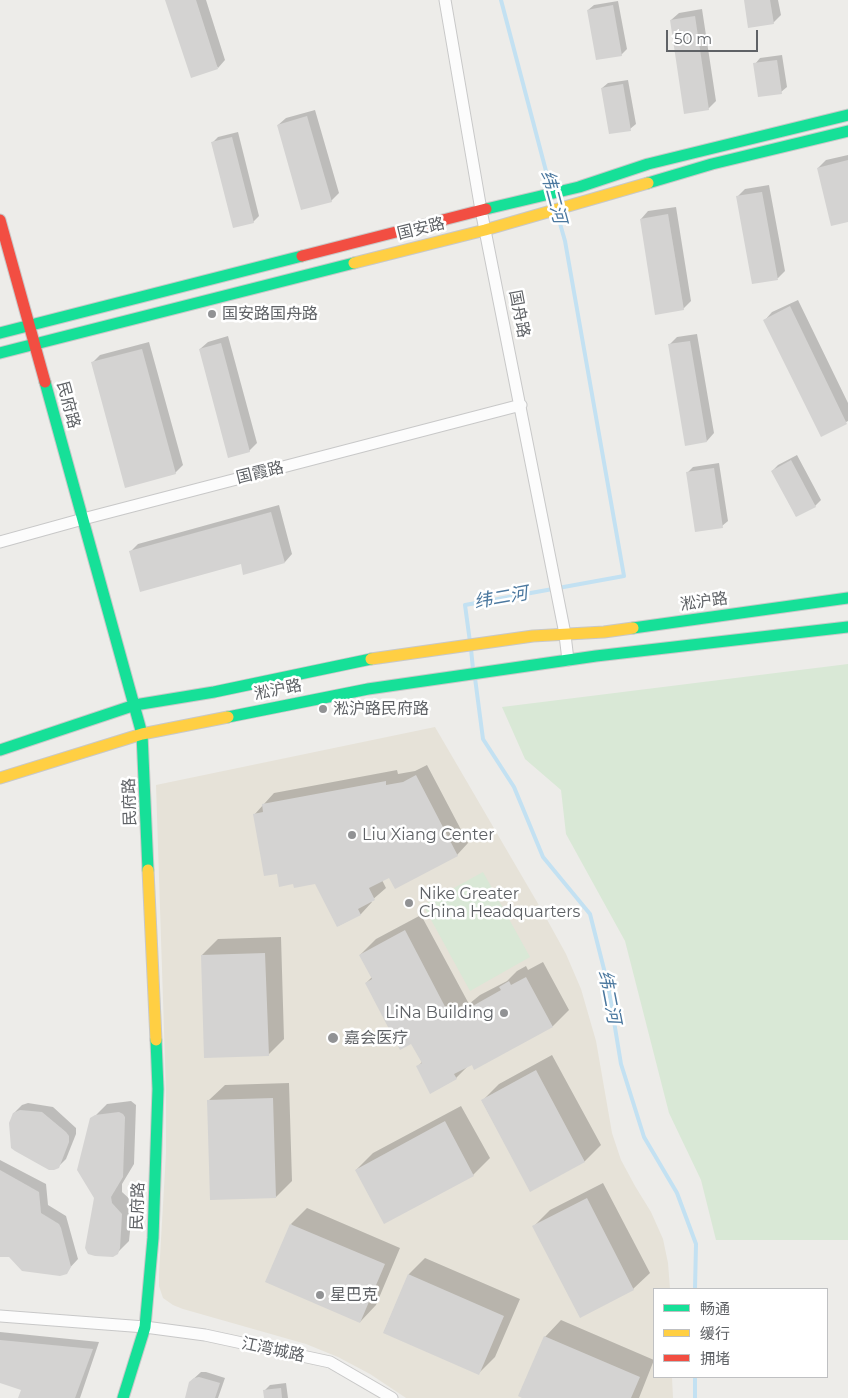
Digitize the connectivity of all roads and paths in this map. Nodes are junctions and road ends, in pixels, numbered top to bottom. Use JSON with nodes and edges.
{"nodes":[{"id":1,"x":445,"y":0,"type":"edge"},
{"id":2,"x":848,"y":115,"type":"edge"},
{"id":3,"x":848,"y":131,"type":"edge"},
{"id":4,"x":481,"y":210,"type":"junction"},
{"id":5,"x":0,"y":220,"type":"edge"},
{"id":6,"x":485,"y":230,"type":"junction"},
{"id":7,"x":29,"y":326,"type":"junction"},
{"id":8,"x":0,"y":334,"type":"edge"},
{"id":9,"x":35,"y":344,"type":"junction"},
{"id":10,"x":0,"y":353,"type":"edge"},
{"id":11,"x":521,"y":406,"type":"junction"},
{"id":12,"x":83,"y":519,"type":"junction"},
{"id":13,"x":0,"y":542,"type":"edge"},
{"id":14,"x":848,"y":598,"type":"edge"},
{"id":15,"x":848,"y":628,"type":"edge"},
{"id":16,"x":565,"y":634,"type":"junction"},
{"id":17,"x":568,"y":660,"type":"junction"},
{"id":18,"x":135,"y":705,"type":"junction"},
{"id":19,"x":142,"y":734,"type":"junction"},
{"id":20,"x":0,"y":750,"type":"edge"},
{"id":21,"x":3,"y":776,"type":"edge"},
{"id":22,"x":0,"y":1316,"type":"edge"},
{"id":23,"x":145,"y":1327,"type":"junction"},
{"id":24,"x":123,"y":1398,"type":"edge"},
{"id":25,"x":392,"y":1398,"type":"edge"}],
"edges":[{"from":1,"to":4,"type":"street","name":"国舟路"},
{"from":2,"to":4,"type":"street","name":"国安路"},
{"from":3,"to":6,"type":"street","name":"国安路"},
{"from":4,"to":6,"type":"street","name":"国舟路"},
{"from":4,"to":7,"type":"street","name":"国安路"},
{"from":5,"to":7,"type":"street","name":"民府路"},
{"from":6,"to":9,"type":"street","name":"国安路"},
{"from":6,"to":11,"type":"street","name":"国舟路"},
{"from":7,"to":8,"type":"street","name":"国安路"},
{"from":7,"to":9,"type":"street","name":"民府路"},
{"from":9,"to":10,"type":"street","name":"国安路"},
{"from":9,"to":12,"type":"street","name":"民府路"},
{"from":11,"to":12,"type":"street","name":"国霞路"},
{"from":11,"to":16,"type":"street","name":"国舟路"},
{"from":12,"to":13,"type":"street","name":"国霞路"},
{"from":12,"to":18,"type":"street","name":"民府路"},
{"from":14,"to":16,"type":"street","name":"淞沪路"},
{"from":15,"to":17,"type":"street","name":"淞沪路"},
{"from":16,"to":17,"type":"street"},
{"from":16,"to":18,"type":"street","name":"淞沪路"},
{"from":17,"to":19,"type":"street","name":"淞沪路"},
{"from":18,"to":19,"type":"street","name":"民府路"},
{"from":18,"to":20,"type":"street","name":"淞沪路"},
{"from":19,"to":21,"type":"street","name":"淞沪路"},
{"from":19,"to":23,"type":"street","name":"民府路"},
{"from":22,"to":23,"type":"street","name":"江湾城路"},
{"from":23,"to":24,"type":"street","name":"民府路"},
{"from":23,"to":25,"type":"street","name":"江湾城路"}]}
